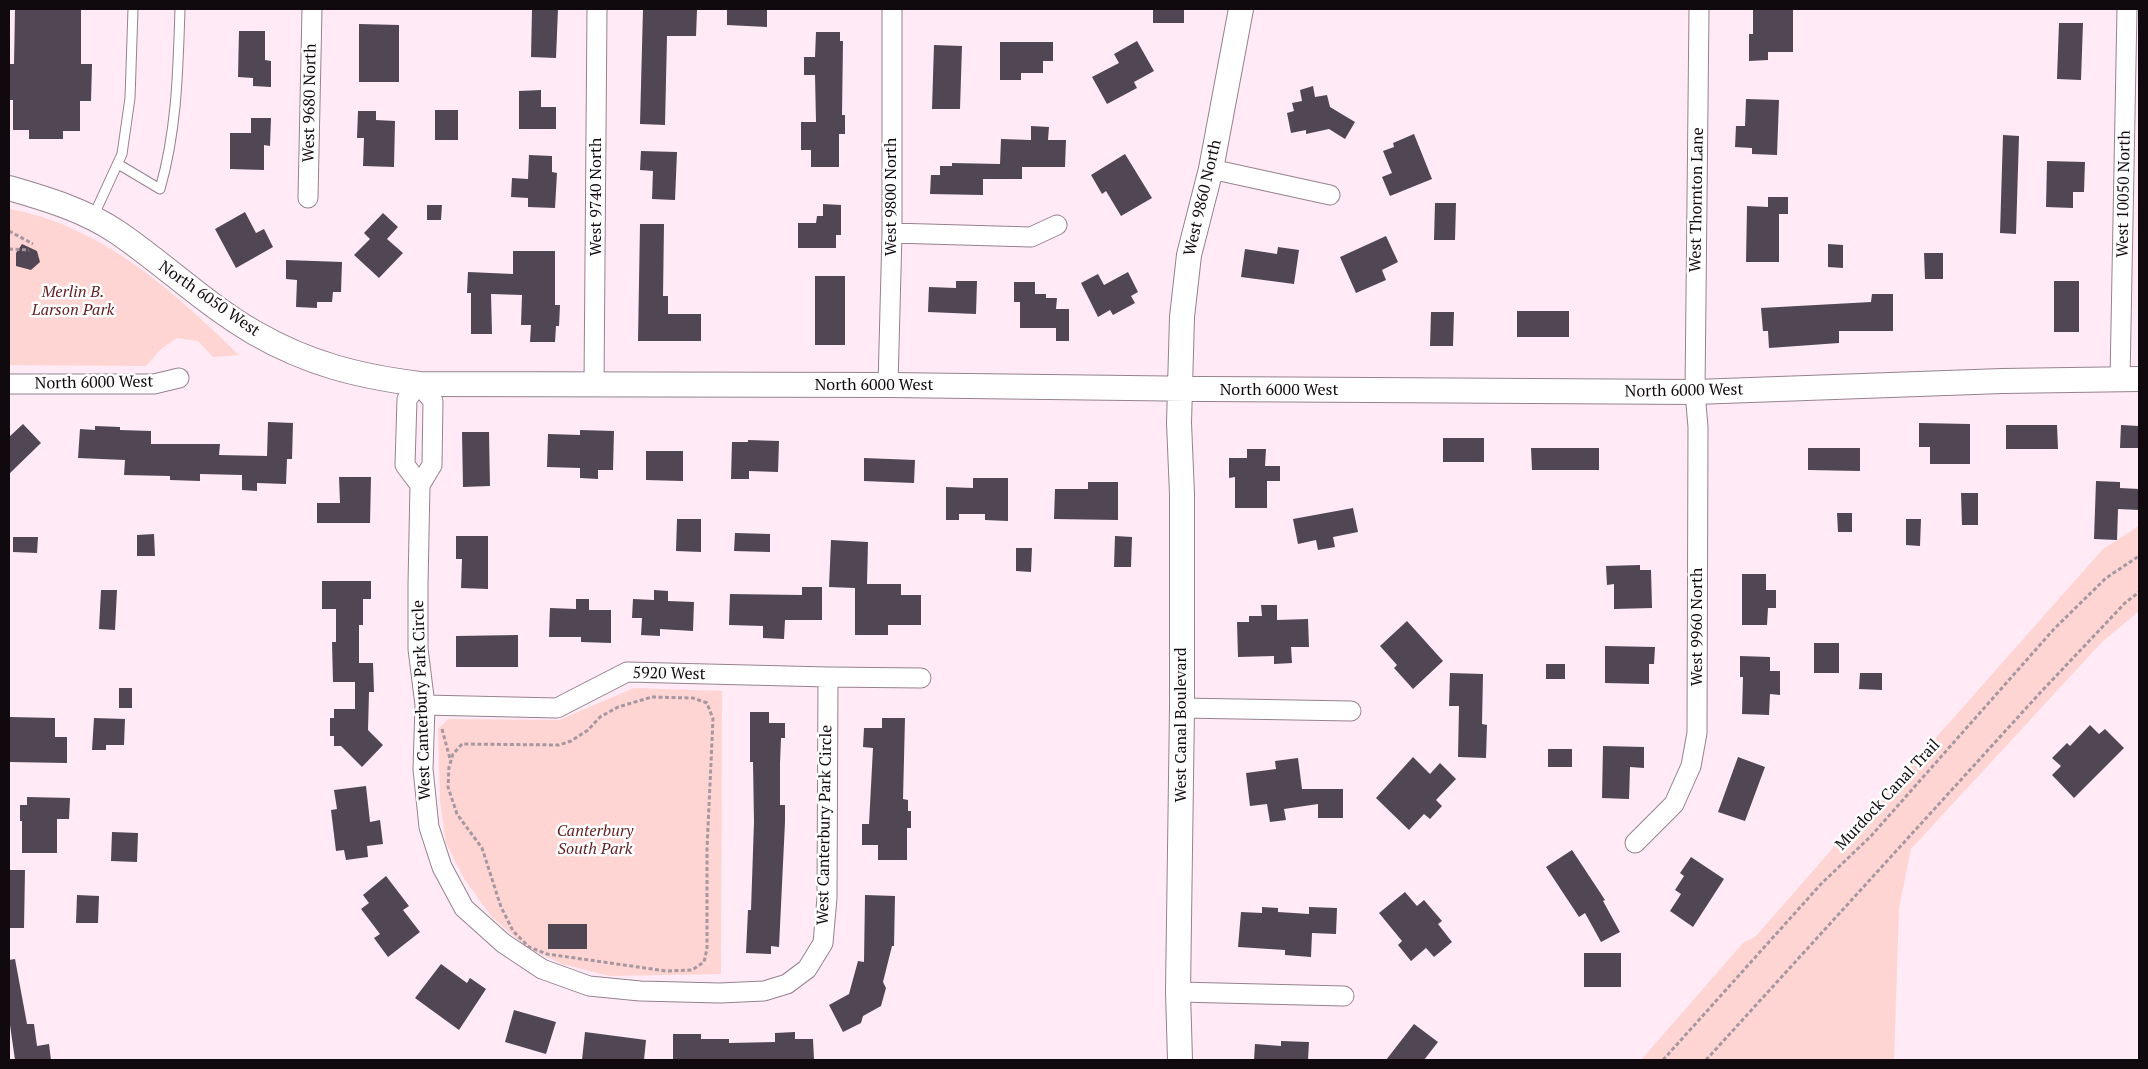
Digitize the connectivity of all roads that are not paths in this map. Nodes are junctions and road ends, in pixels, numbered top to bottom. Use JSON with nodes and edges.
{"nodes":[{"id":1,"x":133,"y":9,"type":"edge"},
{"id":2,"x":180,"y":9,"type":"edge"},
{"id":3,"x":312,"y":9,"type":"edge"},
{"id":4,"x":597,"y":9,"type":"edge"},
{"id":5,"x":892,"y":9,"type":"edge"},
{"id":6,"x":1241,"y":9,"type":"edge"},
{"id":7,"x":1699,"y":9,"type":"edge"},
{"id":8,"x":2127,"y":9,"type":"edge"},
{"id":9,"x":118,"y":164,"type":"junction"},
{"id":10,"x":1211,"y":169,"type":"junction"},
{"id":11,"x":9,"y":188,"type":"edge"},
{"id":12,"x":1330,"y":195,"type":"dead end"},
{"id":13,"x":308,"y":198,"type":"dead end"},
{"id":14,"x":92,"y":219,"type":"junction"},
{"id":15,"x":1057,"y":224,"type":"dead end"},
{"id":16,"x":892,"y":233,"type":"junction"},
{"id":17,"x":179,"y":378,"type":"dead end"},
{"id":18,"x":2130,"y":379,"type":"edge"},
{"id":19,"x":9,"y":384,"type":"edge"},
{"id":20,"x":419,"y":384,"type":"junction"},
{"id":21,"x":594,"y":384,"type":"junction"},
{"id":22,"x":888,"y":385,"type":"junction"},
{"id":23,"x":1181,"y":389,"type":"junction"},
{"id":24,"x":1695,"y":392,"type":"junction"},
{"id":25,"x":420,"y":485,"type":"junction"},
{"id":26,"x":828,"y":677,"type":"junction"},
{"id":27,"x":921,"y":678,"type":"dead end"},
{"id":28,"x":425,"y":705,"type":"junction"},
{"id":29,"x":1182,"y":708,"type":"junction"},
{"id":30,"x":1351,"y":711,"type":"dead end"},
{"id":31,"x":1636,"y":843,"type":"dead end"},
{"id":32,"x":1178,"y":992,"type":"junction"},
{"id":33,"x":1344,"y":996,"type":"dead end"},
{"id":34,"x":1180,"y":1060,"type":"edge"}],
"edges":[{"from":1,"to":9,"type":"lane"},
{"from":2,"to":9,"type":"lane"},
{"from":3,"to":13,"type":"street","name":"West 9680 North"},
{"from":4,"to":21,"type":"street","name":"West 9740 North"},
{"from":5,"to":16,"type":"street","name":"West 9800 North"},
{"from":6,"to":10,"type":"street","name":"West 9860 North"},
{"from":7,"to":24,"type":"street","name":"West Thornton Lane"},
{"from":8,"to":18,"type":"street","name":"West 10050 North"},
{"from":9,"to":14,"type":"lane"},
{"from":10,"to":12,"type":"street"},
{"from":10,"to":23,"type":"street","name":"West 9860 North"},
{"from":11,"to":14,"type":"street","name":"North 6050 West"},
{"from":14,"to":20,"type":"street","name":"North 6050 West"},
{"from":15,"to":16,"type":"street"},
{"from":16,"to":22,"type":"street","name":"West 9800 North"},
{"from":17,"to":19,"type":"street","name":"North 6000 West"},
{"from":18,"to":24,"type":"street","name":"North 6000 West"},
{"from":20,"to":21,"type":"street","name":"North 6000 West"},
{"from":20,"to":25,"type":"street","name":"West Canterbury Park Circle"},
{"from":20,"to":25,"type":"street"},
{"from":21,"to":22,"type":"street","name":"North 6000 West"},
{"from":22,"to":23,"type":"street","name":"North 6000 West"},
{"from":23,"to":24,"type":"street","name":"North 6000 West"},
{"from":23,"to":29,"type":"street","name":"West Canal Boulevard"},
{"from":24,"to":31,"type":"street","name":"West 9960 North"},
{"from":25,"to":28,"type":"street","name":"West Canterbury Park Circle"},
{"from":26,"to":27,"type":"street","name":"5920 West"},
{"from":26,"to":28,"type":"street","name":"5920 West"},
{"from":26,"to":28,"type":"street","name":"West Canterbury Park Circle"},
{"from":29,"to":30,"type":"street"},
{"from":29,"to":32,"type":"street","name":"West Canal Boulevard"},
{"from":32,"to":33,"type":"street"},
{"from":32,"to":34,"type":"street","name":"West Canal Boulevard"}]}
